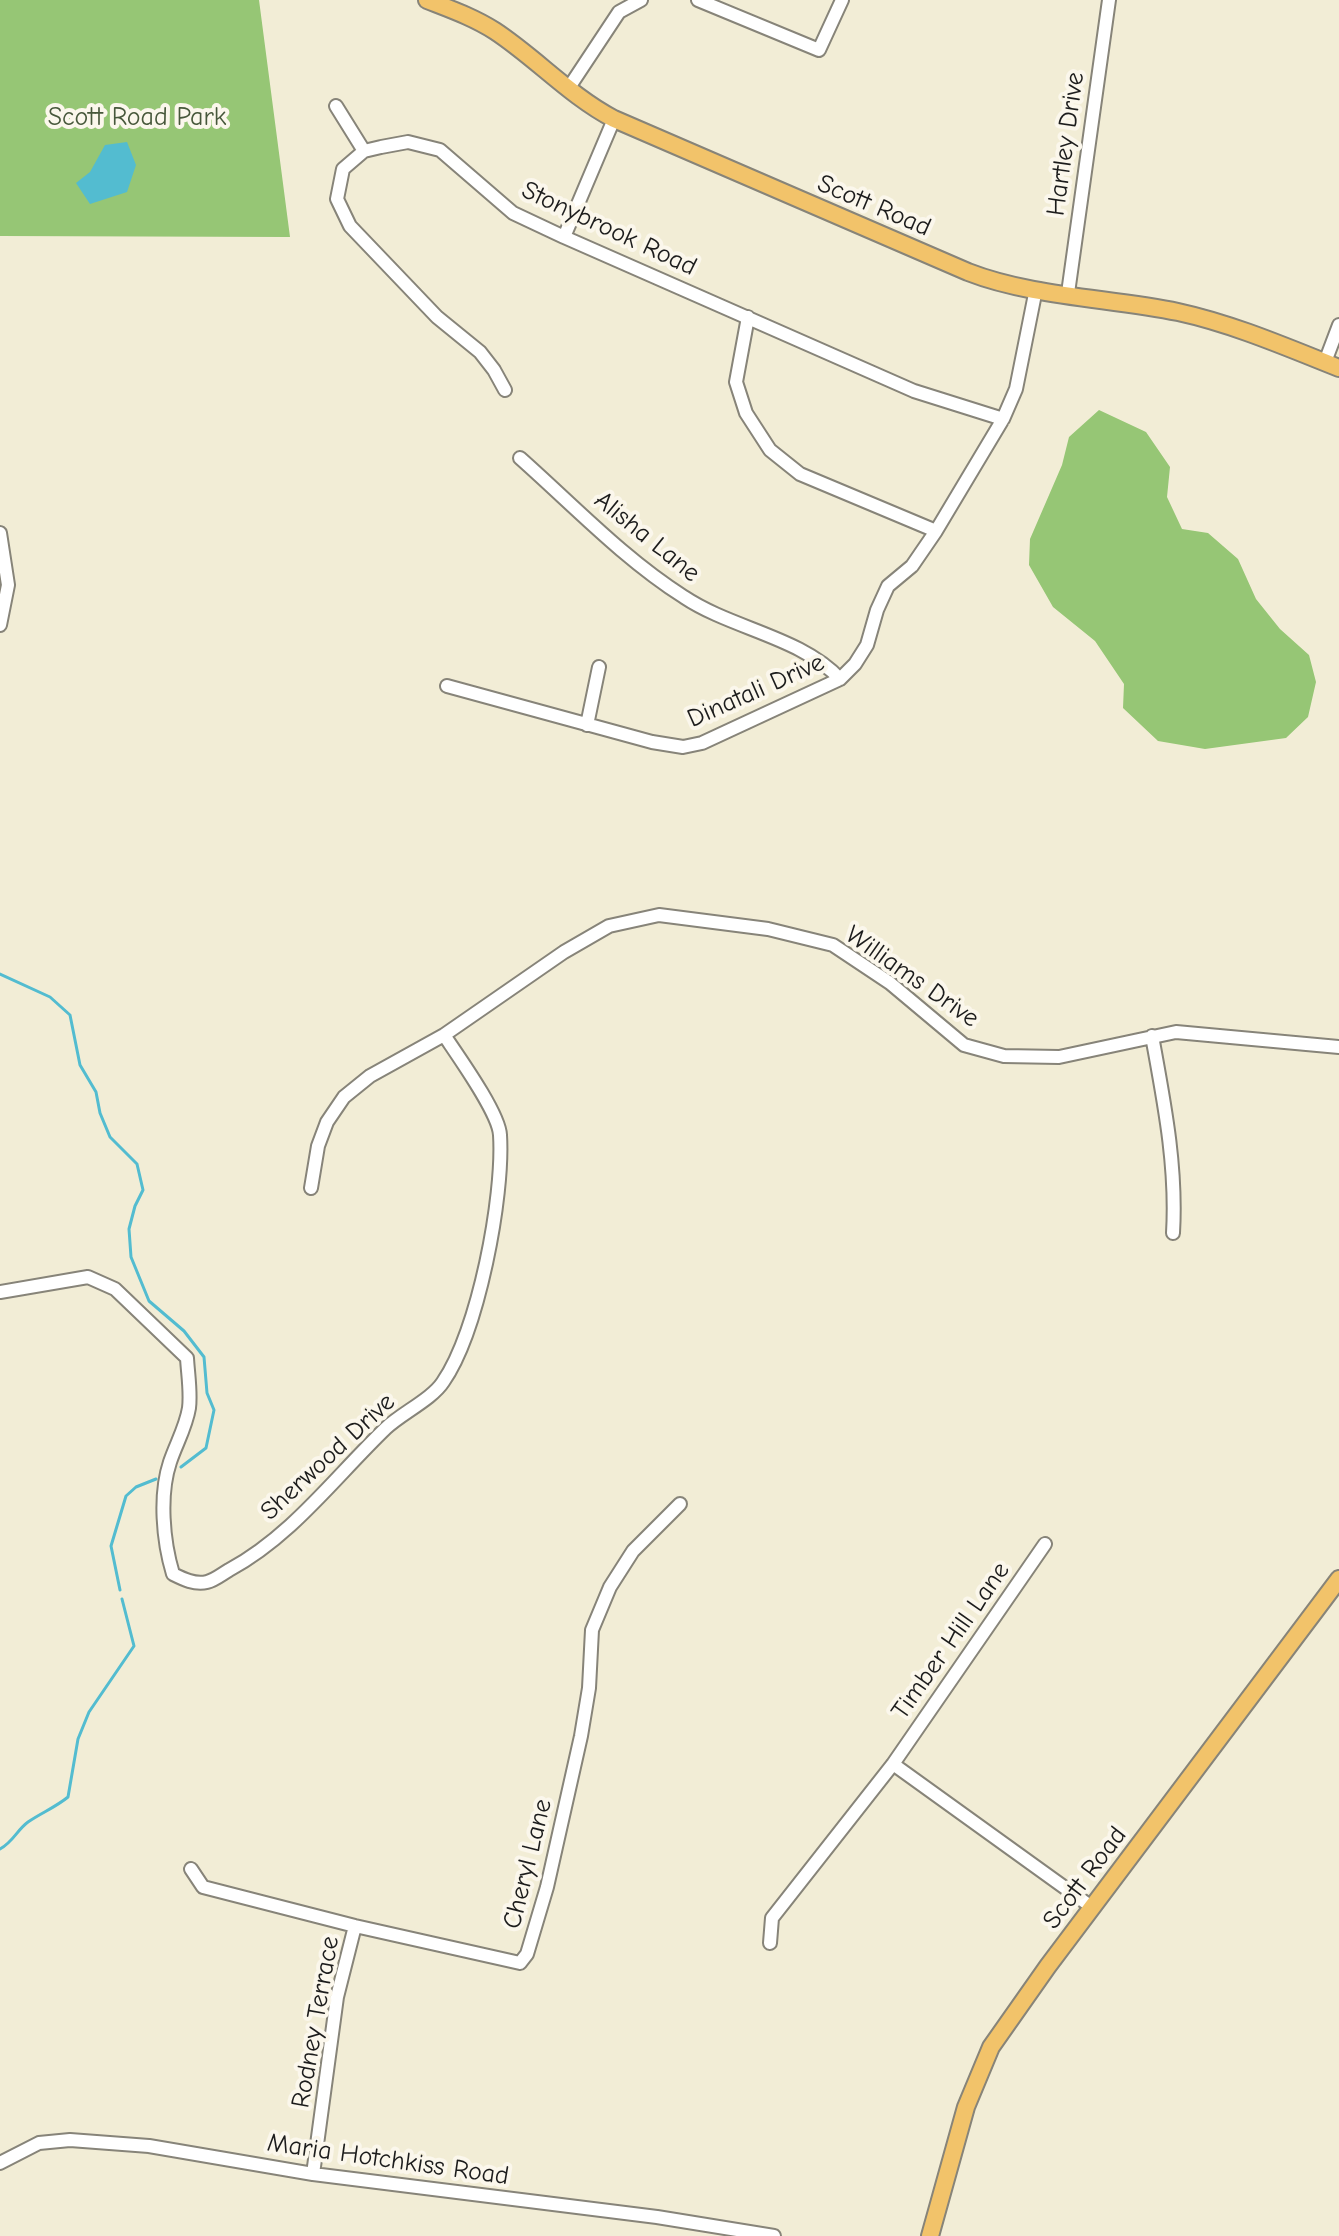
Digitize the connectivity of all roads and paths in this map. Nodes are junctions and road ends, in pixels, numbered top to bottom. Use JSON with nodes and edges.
{"nodes":[{"id":1,"x":427,"y":0,"type":"edge"},
{"id":2,"x":641,"y":0,"type":"edge"},
{"id":3,"x":698,"y":0,"type":"edge"},
{"id":4,"x":842,"y":0,"type":"edge"},
{"id":5,"x":1109,"y":0,"type":"edge"},
{"id":6,"x":568,"y":89,"type":"junction"},
{"id":7,"x":336,"y":106,"type":"dead end"},
{"id":8,"x":614,"y":119,"type":"junction"},
{"id":9,"x":364,"y":151,"type":"junction"},
{"id":10,"x":564,"y":237,"type":"junction"},
{"id":11,"x":1036,"y":289,"type":"junction"},
{"id":12,"x":1068,"y":293,"type":"junction"},
{"id":13,"x":748,"y":317,"type":"junction"},
{"id":14,"x":1339,"y":325,"type":"edge"},
{"id":15,"x":1332,"y":365,"type":"edge"},
{"id":16,"x":505,"y":390,"type":"dead end"},
{"id":17,"x":1003,"y":419,"type":"junction"},
{"id":18,"x":520,"y":458,"type":"dead end"},
{"id":19,"x":936,"y":531,"type":"junction"},
{"id":20,"x":0,"y":533,"type":"edge"},
{"id":21,"x":0,"y":625,"type":"edge"},
{"id":22,"x":599,"y":667,"type":"dead end"},
{"id":23,"x":840,"y":679,"type":"junction"},
{"id":24,"x":447,"y":686,"type":"dead end"},
{"id":25,"x":587,"y":725,"type":"junction"},
{"id":26,"x":444,"y":1035,"type":"junction"},
{"id":27,"x":1152,"y":1036,"type":"junction"},
{"id":28,"x":1339,"y":1047,"type":"edge"},
{"id":29,"x":311,"y":1188,"type":"dead end"},
{"id":30,"x":1173,"y":1233,"type":"dead end"},
{"id":31,"x":0,"y":1292,"type":"edge"},
{"id":32,"x":680,"y":1504,"type":"dead end"},
{"id":33,"x":1045,"y":1544,"type":"dead end"},
{"id":34,"x":1339,"y":1579,"type":"edge"},
{"id":35,"x":893,"y":1764,"type":"junction"},
{"id":36,"x":191,"y":1869,"type":"dead end"},
{"id":37,"x":1093,"y":1908,"type":"junction"},
{"id":38,"x":355,"y":1926,"type":"junction"},
{"id":39,"x":770,"y":1943,"type":"dead end"},
{"id":40,"x":0,"y":2163,"type":"edge"},
{"id":41,"x":313,"y":2174,"type":"junction"},
{"id":42,"x":774,"y":2236,"type":"edge"},
{"id":43,"x":930,"y":2236,"type":"edge"}],
"edges":[{"from":1,"to":6,"type":"main road","name":"Scott Road"},
{"from":2,"to":6,"type":"street"},
{"from":3,"to":4,"type":"street"},
{"from":5,"to":12,"type":"street","name":"Hartley Drive"},
{"from":6,"to":8,"type":"main road","name":"Scott Road"},
{"from":7,"to":9,"type":"street"},
{"from":8,"to":10,"type":"street"},
{"from":8,"to":11,"type":"main road","name":"Scott Road"},
{"from":9,"to":10,"type":"street","name":"Stonybrook Road"},
{"from":9,"to":16,"type":"street"},
{"from":10,"to":13,"type":"street","name":"Stonybrook Road"},
{"from":11,"to":12,"type":"main road","name":"Scott Road"},
{"from":11,"to":17,"type":"street","name":"Dinatali Drive"},
{"from":12,"to":15,"type":"main road","name":"Scott Road"},
{"from":13,"to":17,"type":"street","name":"Stonybrook Road"},
{"from":13,"to":19,"type":"street"},
{"from":14,"to":15,"type":"street"},
{"from":17,"to":19,"type":"street","name":"Dinatali Drive"},
{"from":18,"to":23,"type":"street","name":"Alisha Lane"},
{"from":19,"to":23,"type":"street","name":"Dinatali Drive"},
{"from":20,"to":21,"type":"street"},
{"from":22,"to":25,"type":"street"},
{"from":23,"to":25,"type":"street","name":"Dinatali Drive"},
{"from":24,"to":25,"type":"street","name":"Dinatali Drive"},
{"from":26,"to":27,"type":"street","name":"Williams Drive"},
{"from":26,"to":29,"type":"street","name":"Williams Drive"},
{"from":26,"to":31,"type":"street","name":"Sherwood Drive"},
{"from":27,"to":28,"type":"street","name":"Williams Drive"},
{"from":27,"to":30,"type":"street"},
{"from":32,"to":38,"type":"street","name":"Cheryl Lane"},
{"from":33,"to":35,"type":"street","name":"Timber Hill Lane"},
{"from":34,"to":37,"type":"main road","name":"Scott Road"},
{"from":35,"to":37,"type":"street"},
{"from":35,"to":39,"type":"street","name":"Timber Hill Lane"},
{"from":36,"to":38,"type":"street","name":"Cheryl Lane"},
{"from":37,"to":43,"type":"main road","name":"Scott Road"},
{"from":38,"to":41,"type":"street","name":"Rodney Terrace"},
{"from":40,"to":41,"type":"street","name":"Maria Hotchkiss Road"},
{"from":41,"to":42,"type":"street","name":"Maria Hotchkiss Road"}]}
